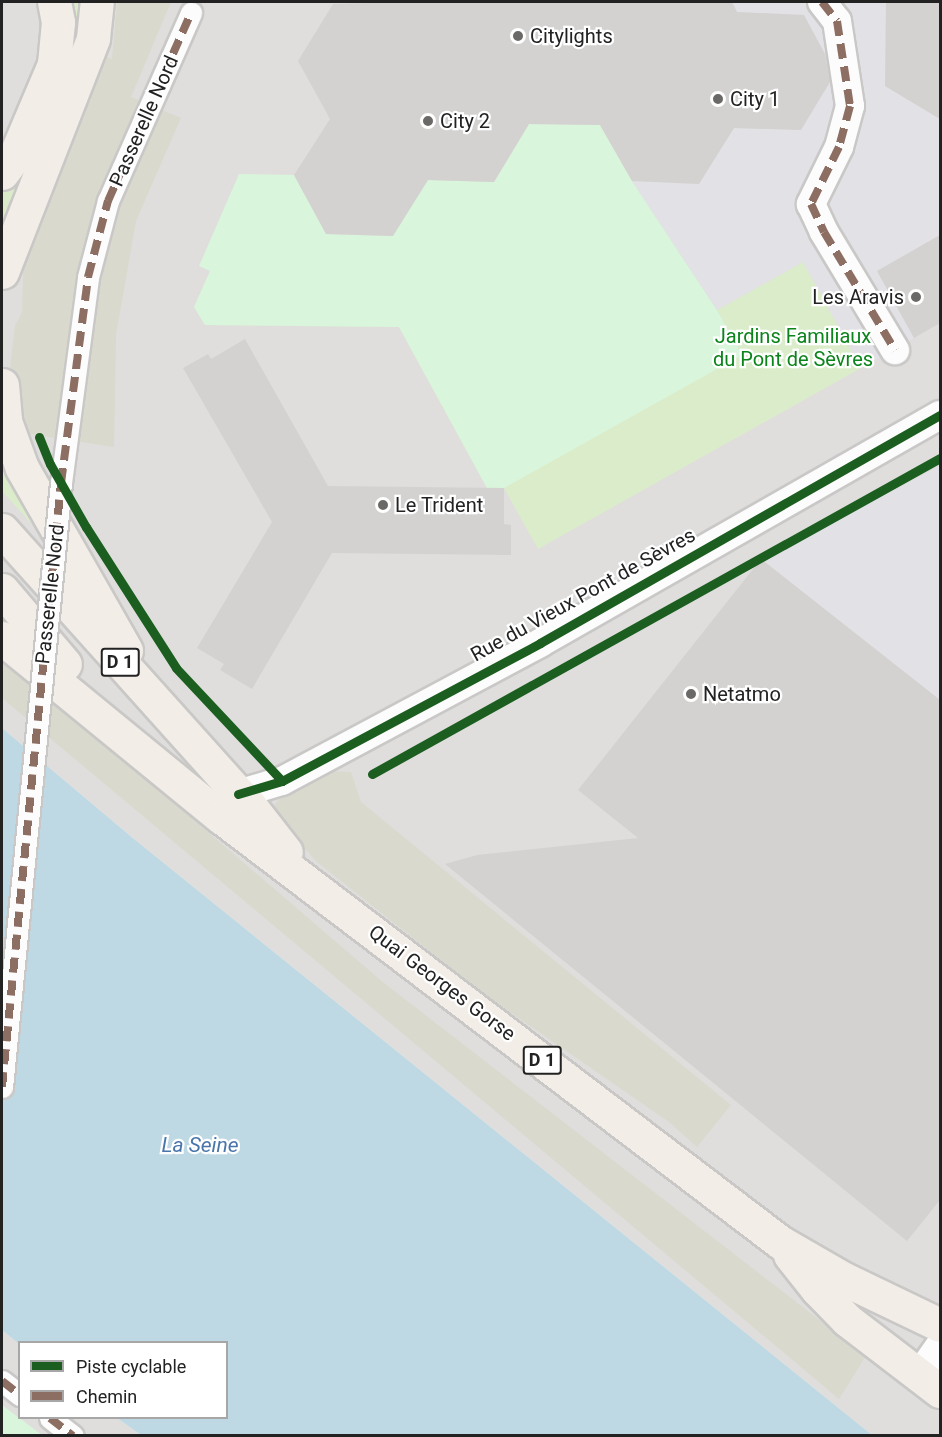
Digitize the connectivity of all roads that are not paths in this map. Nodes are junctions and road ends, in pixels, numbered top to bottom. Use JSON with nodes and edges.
{"nodes":[{"id":1,"x":54,"y":2,"type":"edge"},
{"id":2,"x":97,"y":2,"type":"edge"},
{"id":3,"x":822,"y":2,"type":"edge"},
{"id":4,"x":191,"y":13,"type":"dead end"},
{"id":5,"x":2,"y":173,"type":"edge"},
{"id":6,"x":2,"y":272,"type":"edge"},
{"id":7,"x":895,"y":350,"type":"dead end"},
{"id":8,"x":2,"y":385,"type":"edge"},
{"id":9,"x":940,"y":415,"type":"edge"},
{"id":10,"x":2,"y":530,"type":"edge"},
{"id":11,"x":2,"y":590,"type":"edge"},
{"id":12,"x":2,"y":638,"type":"edge"},
{"id":13,"x":147,"y":692,"type":"junction"},
{"id":14,"x":149,"y":761,"type":"junction"},
{"id":15,"x":238,"y":794,"type":"junction"},
{"id":16,"x":303,"y":878,"type":"junction"},
{"id":17,"x":2,"y":1088,"type":"edge"},
{"id":18,"x":780,"y":1242,"type":"junction"},
{"id":19,"x":940,"y":1325,"type":"edge"},
{"id":20,"x":940,"y":1345,"type":"edge"},
{"id":21,"x":2,"y":1381,"type":"edge"},
{"id":22,"x":930,"y":1383,"type":"edge"},
{"id":23,"x":18,"y":1393,"type":"edge"},
{"id":24,"x":51,"y":1419,"type":"edge"},
{"id":25,"x":74,"y":1436,"type":"edge"}],
"edges":[{"from":1,"to":5,"type":"main road"},
{"from":2,"to":6,"type":"main road"},
{"from":3,"to":7,"type":"street"},
{"from":4,"to":17,"type":"street","name":"Passerelle Nord","bridge":true},
{"from":8,"to":13,"type":"main road"},
{"from":9,"to":15,"type":"street","name":"Rue du Vieux Pont de Sèvres"},
{"from":10,"to":13,"type":"main road","name":"Quai Georges Gorse","number":"D 1"},
{"from":11,"to":14,"type":"main road","number":"D 1"},
{"from":12,"to":14,"type":"main road","name":"Quai Georges Gorse","number":"D 1"},
{"from":13,"to":15,"type":"main road","name":"Quai Georges Gorse","number":"D 1"},
{"from":14,"to":16,"type":"main road","name":"Quai Georges Gorse","number":"D 1"},
{"from":15,"to":16,"type":"main road","name":"Quai Georges Gorse","number":"D 1"},
{"from":16,"to":18,"type":"main road","name":"Quai Georges Gorse","number":"D 1"},
{"from":18,"to":19,"type":"main road","name":"Quai Georges Gorse","number":"D 1"},
{"from":18,"to":22,"type":"main road","name":"Quai Georges Gorse","number":"D 1"},
{"from":20,"to":22,"type":"street","name":"Quai Georges Gorse"},
{"from":21,"to":23,"type":"street"},
{"from":24,"to":25,"type":"street"}]}
